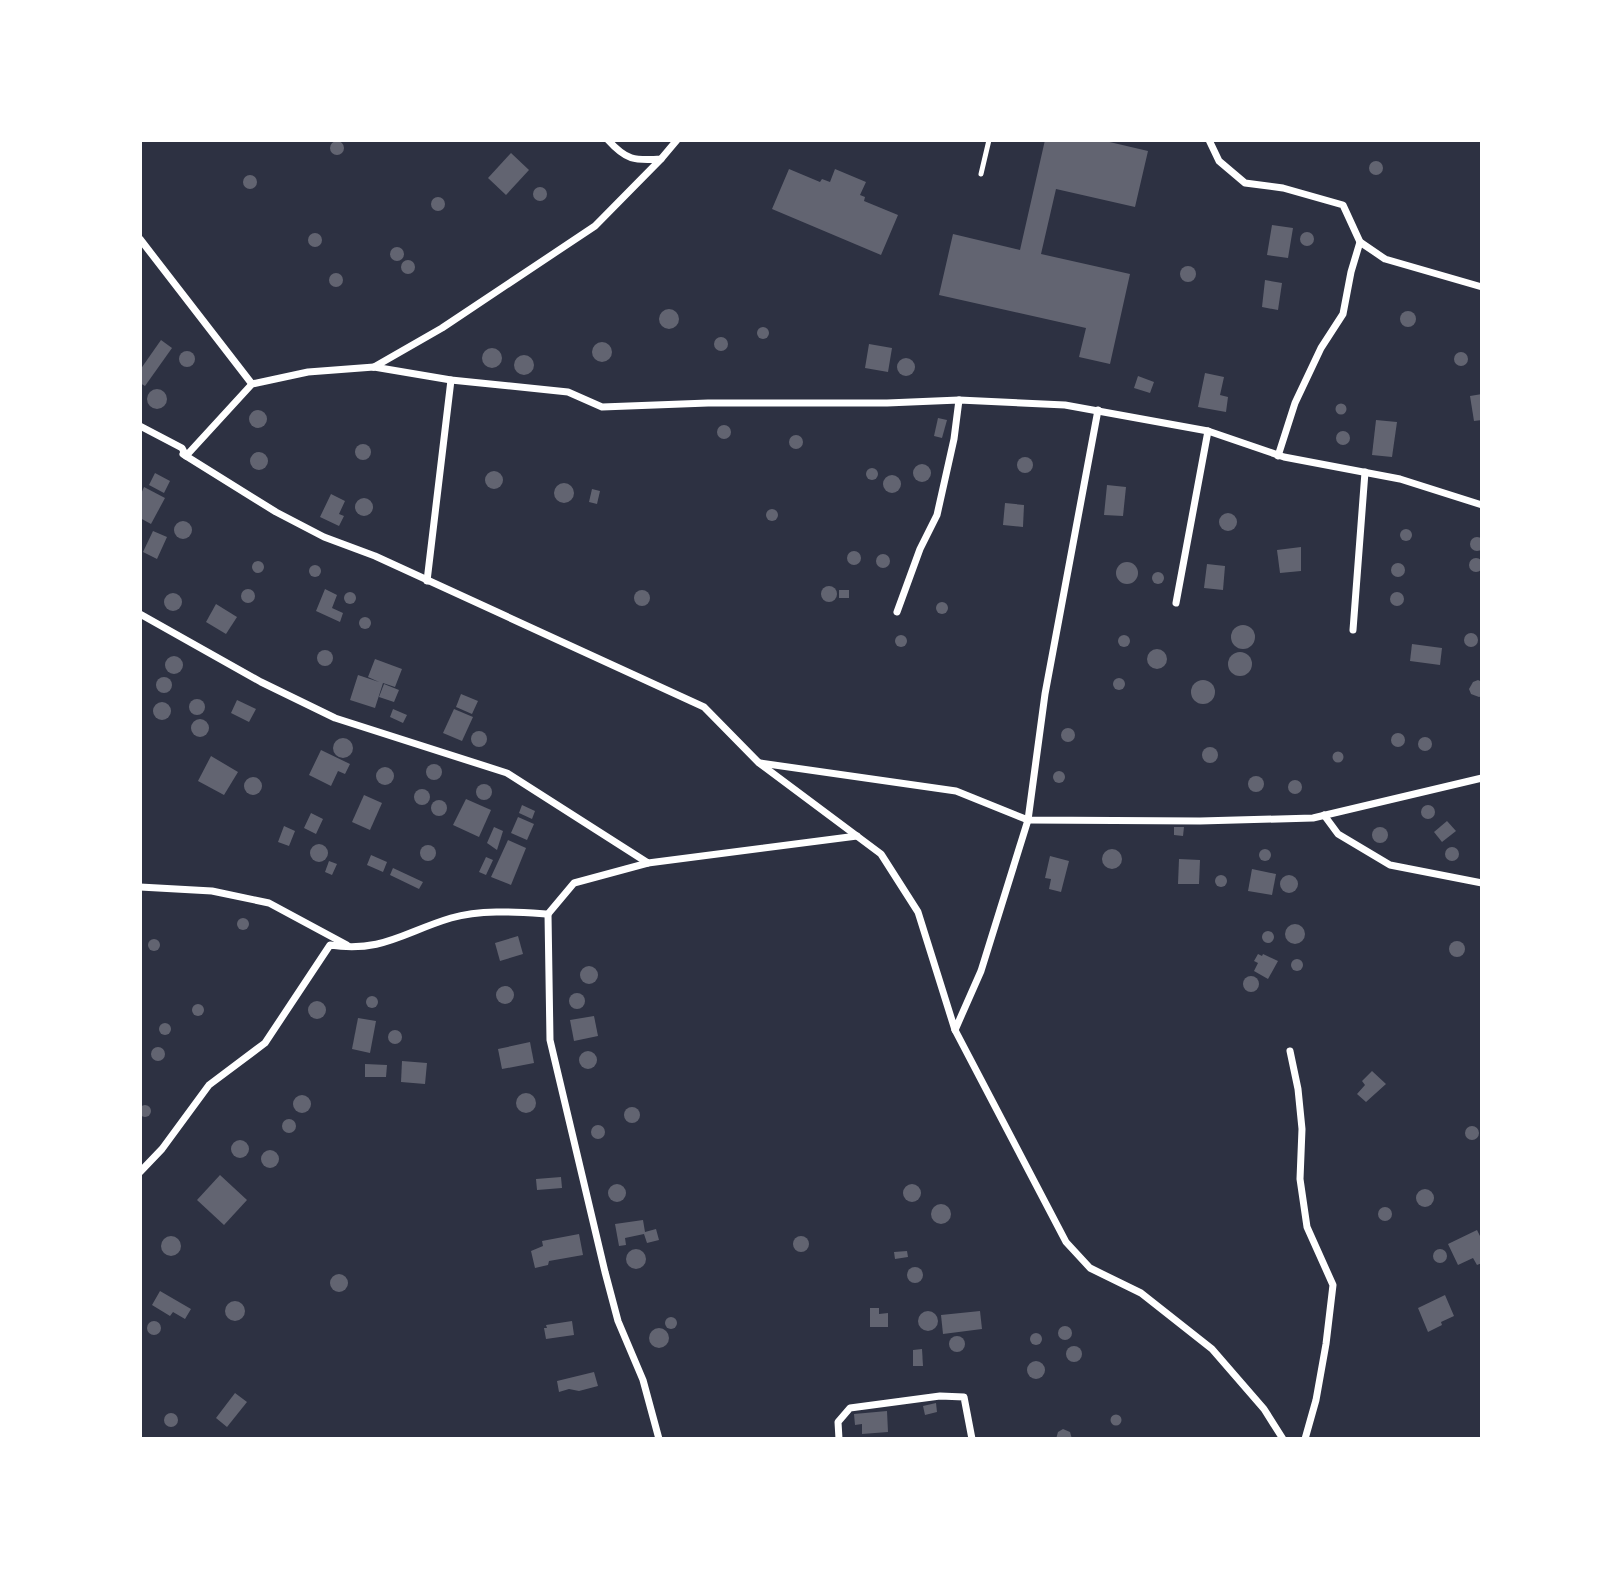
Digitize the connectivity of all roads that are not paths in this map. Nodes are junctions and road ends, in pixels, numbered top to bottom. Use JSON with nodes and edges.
{"nodes":[{"id":1,"x":608,"y":140,"type":"edge"},
{"id":2,"x":677,"y":140,"type":"edge"},
{"id":3,"x":989,"y":140,"type":"edge"},
{"id":4,"x":1209,"y":140,"type":"edge"},
{"id":5,"x":661,"y":159,"type":"junction"},
{"id":6,"x":981,"y":174,"type":"dead end"},
{"id":7,"x":140,"y":239,"type":"edge"},
{"id":8,"x":1360,"y":242,"type":"junction"},
{"id":9,"x":1482,"y":287,"type":"edge"},
{"id":10,"x":374,"y":367,"type":"junction"},
{"id":11,"x":451,"y":380,"type":"junction"},
{"id":12,"x":252,"y":384,"type":"junction"},
{"id":13,"x":959,"y":400,"type":"junction"},
{"id":14,"x":1098,"y":410,"type":"junction"},
{"id":15,"x":140,"y":426,"type":"edge"},
{"id":16,"x":1208,"y":431,"type":"junction"},
{"id":17,"x":186,"y":456,"type":"junction"},
{"id":18,"x":1278,"y":456,"type":"junction"},
{"id":19,"x":1365,"y":472,"type":"junction"},
{"id":20,"x":1482,"y":505,"type":"edge"},
{"id":21,"x":427,"y":581,"type":"junction"},
{"id":22,"x":1176,"y":603,"type":"dead end"},
{"id":23,"x":897,"y":612,"type":"dead end"},
{"id":24,"x":140,"y":614,"type":"edge"},
{"id":25,"x":1353,"y":630,"type":"dead end"},
{"id":26,"x":759,"y":763,"type":"junction"},
{"id":27,"x":1482,"y":778,"type":"edge"},
{"id":28,"x":1324,"y":815,"type":"junction"},
{"id":29,"x":1028,"y":820,"type":"junction"},
{"id":30,"x":858,"y":836,"type":"junction"},
{"id":31,"x":648,"y":863,"type":"junction"},
{"id":32,"x":1482,"y":883,"type":"edge"},
{"id":33,"x":140,"y":887,"type":"edge"},
{"id":34,"x":548,"y":914,"type":"junction"},
{"id":35,"x":354,"y":949,"type":"junction"},
{"id":36,"x":955,"y":1030,"type":"junction"},
{"id":37,"x":1290,"y":1051,"type":"dead end"},
{"id":38,"x":140,"y":1172,"type":"edge"},
{"id":39,"x":659,"y":1439,"type":"edge"},
{"id":40,"x":839,"y":1439,"type":"edge"},
{"id":41,"x":972,"y":1439,"type":"edge"},
{"id":42,"x":1283,"y":1439,"type":"edge"},
{"id":43,"x":1305,"y":1439,"type":"edge"}],
"edges":[{"from":1,"to":5,"type":"street"},
{"from":2,"to":5,"type":"street"},
{"from":3,"to":6,"type":"lane"},
{"from":4,"to":8,"type":"street"},
{"from":5,"to":10,"type":"street"},
{"from":7,"to":12,"type":"street"},
{"from":8,"to":9,"type":"street"},
{"from":8,"to":18,"type":"street"},
{"from":10,"to":11,"type":"street"},
{"from":10,"to":12,"type":"street"},
{"from":11,"to":13,"type":"street"},
{"from":11,"to":21,"type":"street"},
{"from":12,"to":17,"type":"street"},
{"from":13,"to":14,"type":"street"},
{"from":13,"to":23,"type":"street"},
{"from":14,"to":16,"type":"street"},
{"from":14,"to":29,"type":"street"},
{"from":15,"to":17,"type":"street"},
{"from":16,"to":18,"type":"street"},
{"from":16,"to":22,"type":"street"},
{"from":17,"to":21,"type":"street"},
{"from":18,"to":19,"type":"street"},
{"from":19,"to":20,"type":"street"},
{"from":19,"to":25,"type":"street"},
{"from":21,"to":26,"type":"street"},
{"from":24,"to":31,"type":"street"},
{"from":26,"to":29,"type":"street"},
{"from":26,"to":30,"type":"street"},
{"from":27,"to":28,"type":"street"},
{"from":28,"to":29,"type":"street"},
{"from":28,"to":32,"type":"street"},
{"from":29,"to":36,"type":"street"},
{"from":30,"to":31,"type":"street"},
{"from":30,"to":36,"type":"street"},
{"from":31,"to":34,"type":"street"},
{"from":33,"to":35,"type":"street"},
{"from":34,"to":35,"type":"street"},
{"from":34,"to":39,"type":"street"},
{"from":35,"to":38,"type":"street"},
{"from":36,"to":42,"type":"street"},
{"from":37,"to":43,"type":"street"},
{"from":40,"to":41,"type":"street"}]}
